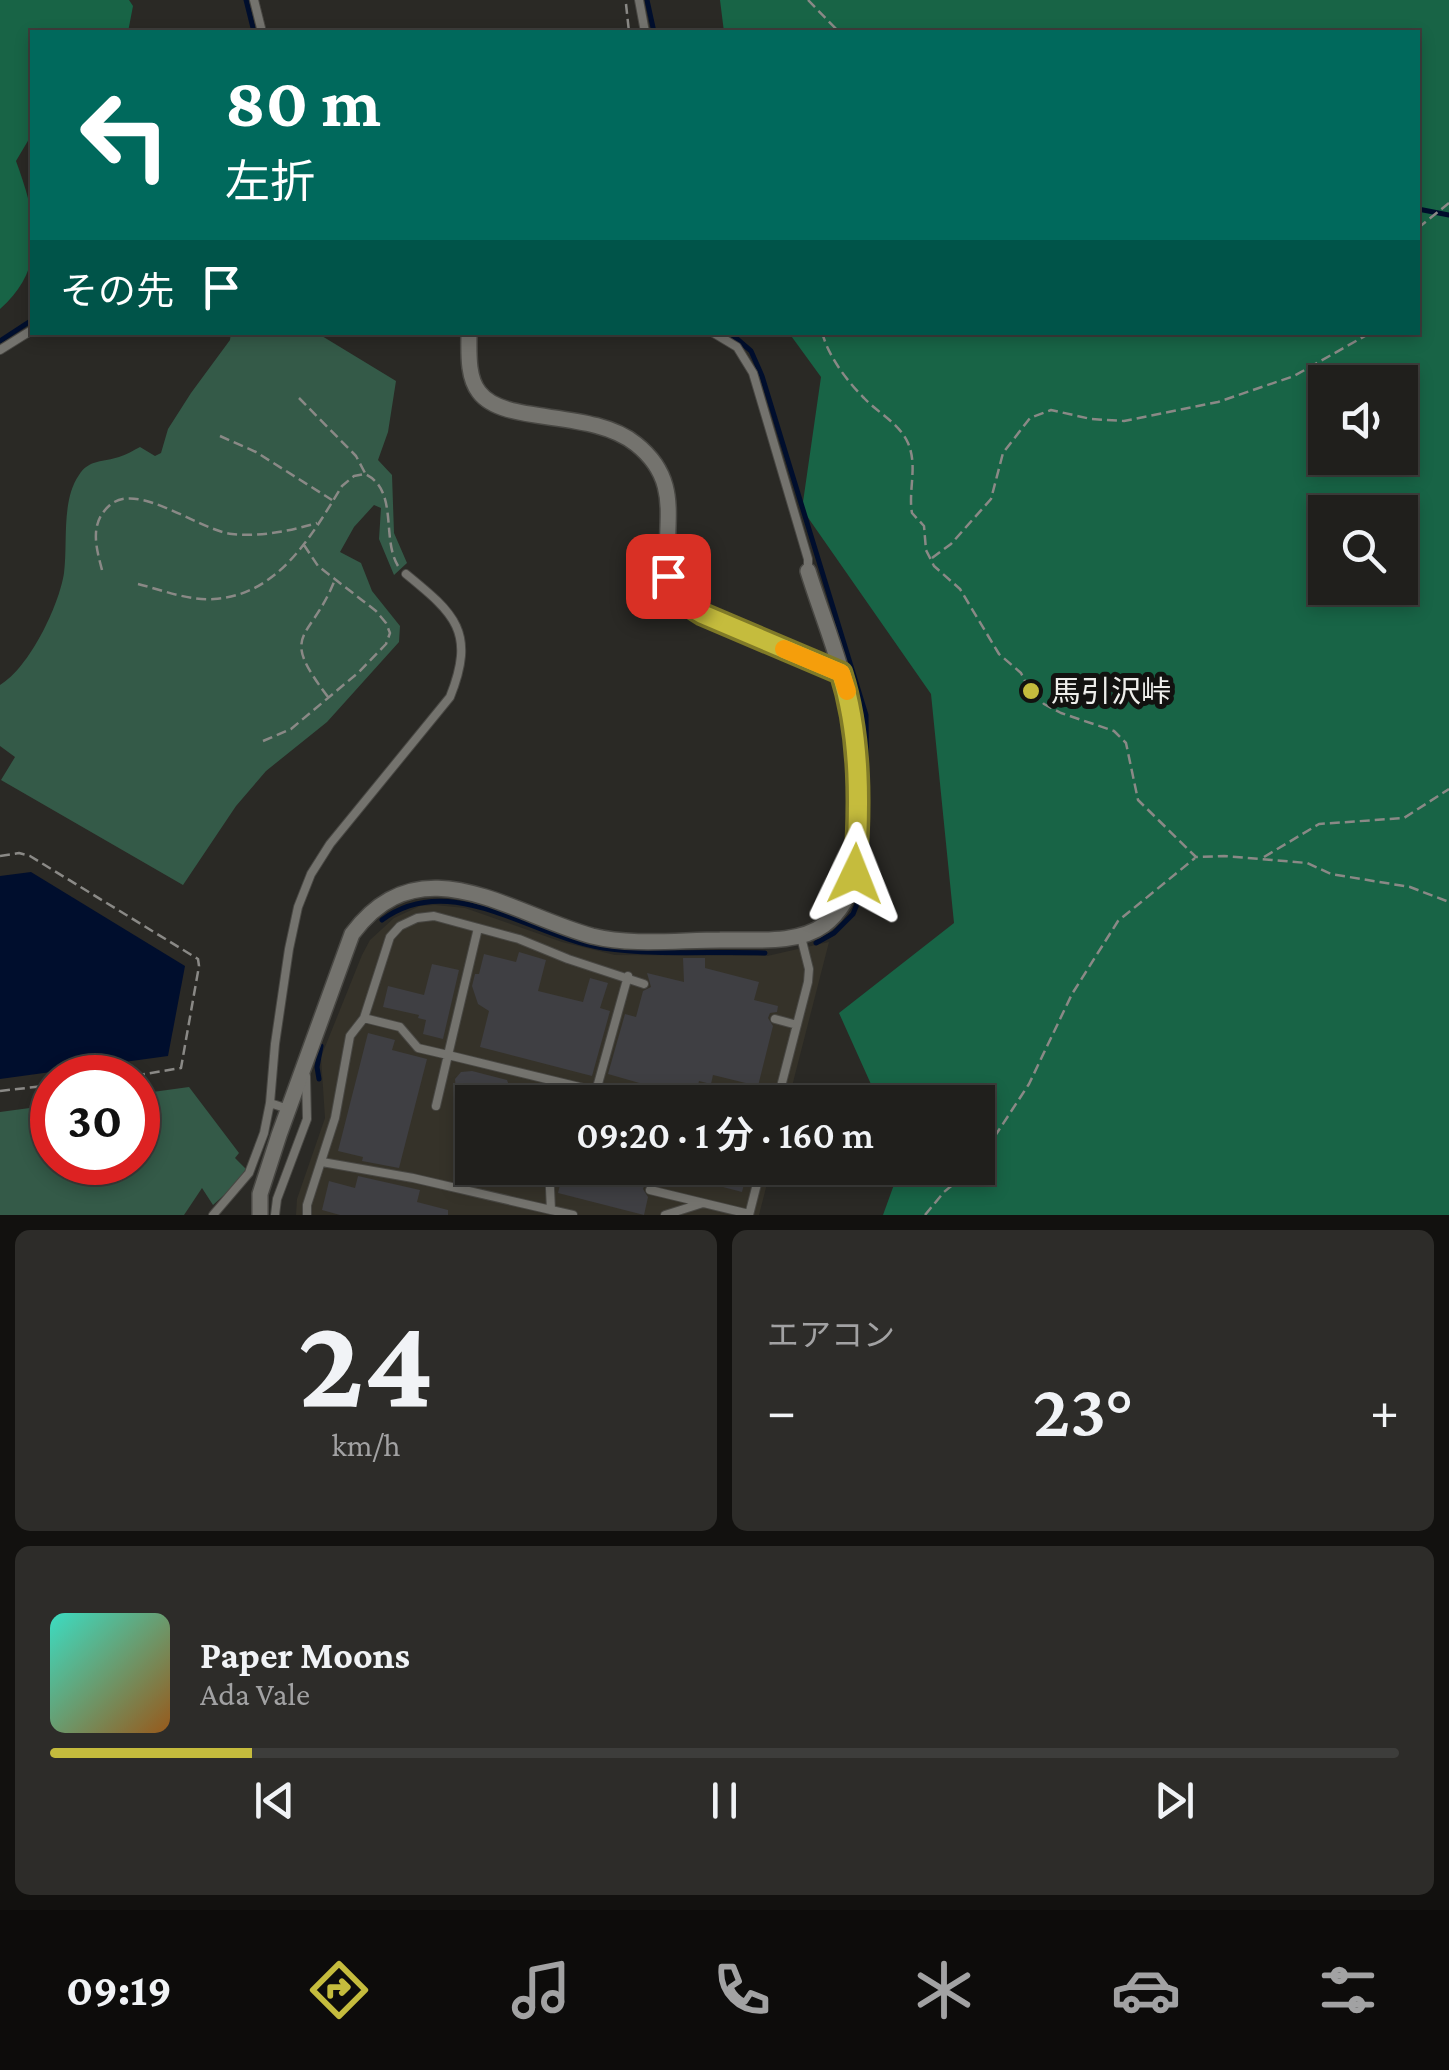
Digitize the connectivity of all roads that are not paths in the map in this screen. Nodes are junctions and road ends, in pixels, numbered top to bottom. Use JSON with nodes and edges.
{"nodes":[{"id":1,"x":254,"y":0,"type":"edge"},
{"id":2,"x":639,"y":0,"type":"edge"},
{"id":3,"x":262,"y":30,"type":"edge"},
{"id":4,"x":646,"y":30,"type":"edge"},
{"id":5,"x":30,"y":331,"type":"edge"},
{"id":6,"x":468,"y":335,"type":"edge"},
{"id":7,"x":717,"y":335,"type":"edge"},
{"id":8,"x":0,"y":350,"type":"edge"},
{"id":9,"x":808,"y":570,"type":"joint"},
{"id":10,"x":406,"y":574,"type":"road end"},
{"id":11,"x":841,"y":673,"type":"junction"},
{"id":12,"x":478,"y":928,"type":"junction"},
{"id":13,"x":800,"y":935,"type":"junction"},
{"id":14,"x":628,"y":976,"type":"junction"},
{"id":15,"x":644,"y":984,"type":"dead end"},
{"id":16,"x":364,"y":1018,"type":"junction"},
{"id":17,"x":775,"y":1019,"type":"dead end"},
{"id":18,"x":797,"y":1025,"type":"junction"},
{"id":19,"x":448,"y":1055,"type":"junction"},
{"id":20,"x":304,"y":1063,"type":"junction"},
{"id":21,"x":571,"y":1085,"type":"edge"},
{"id":22,"x":598,"y":1085,"type":"edge"},
{"id":23,"x":781,"y":1085,"type":"edge"},
{"id":24,"x":270,"y":1103,"type":"junction"},
{"id":25,"x":436,"y":1106,"type":"dead end"},
{"id":26,"x":288,"y":1109,"type":"junction"},
{"id":27,"x":322,"y":1162,"type":"junction"},
{"id":28,"x":554,"y":1185,"type":"edge"},
{"id":29,"x":757,"y":1185,"type":"edge"},
{"id":30,"x":650,"y":1190,"type":"dead end"},
{"id":31,"x":703,"y":1203,"type":"junction"},
{"id":32,"x":551,"y":1210,"type":"junction"},
{"id":33,"x":213,"y":1215,"type":"edge"},
{"id":34,"x":260,"y":1215,"type":"edge"},
{"id":35,"x":275,"y":1215,"type":"edge"},
{"id":36,"x":307,"y":1215,"type":"edge"},
{"id":37,"x":574,"y":1215,"type":"edge"},
{"id":38,"x":664,"y":1215,"type":"edge"},
{"id":39,"x":749,"y":1215,"type":"edge"}],
"edges":[{"from":1,"to":3,"type":"lane"},
{"from":2,"to":4,"type":"lane"},
{"from":5,"to":8,"type":"lane"},
{"from":6,"to":11,"type":"street"},
{"from":7,"to":9,"type":"lane"},
{"from":9,"to":11,"type":"street"},
{"from":10,"to":24,"type":"lane"},
{"from":11,"to":13,"type":"street"},
{"from":12,"to":14,"type":"lane"},
{"from":12,"to":16,"type":"lane"},
{"from":12,"to":19,"type":"lane"},
{"from":13,"to":18,"type":"lane"},
{"from":13,"to":20,"type":"street"},
{"from":14,"to":15,"type":"lane"},
{"from":14,"to":22,"type":"lane"},
{"from":16,"to":19,"type":"lane"},
{"from":16,"to":27,"type":"lane"},
{"from":17,"to":18,"type":"lane"},
{"from":18,"to":23,"type":"lane"},
{"from":19,"to":21,"type":"lane"},
{"from":19,"to":25,"type":"lane"},
{"from":20,"to":26,"type":"street"},
{"from":20,"to":35,"type":"lane"},
{"from":24,"to":26,"type":"lane"},
{"from":24,"to":33,"type":"lane"},
{"from":26,"to":34,"type":"street"},
{"from":27,"to":32,"type":"lane"},
{"from":27,"to":36,"type":"lane"},
{"from":28,"to":32,"type":"lane"},
{"from":29,"to":39,"type":"lane"},
{"from":30,"to":31,"type":"lane"},
{"from":31,"to":38,"type":"lane"},
{"from":31,"to":39,"type":"lane"},
{"from":32,"to":37,"type":"lane"}]}
